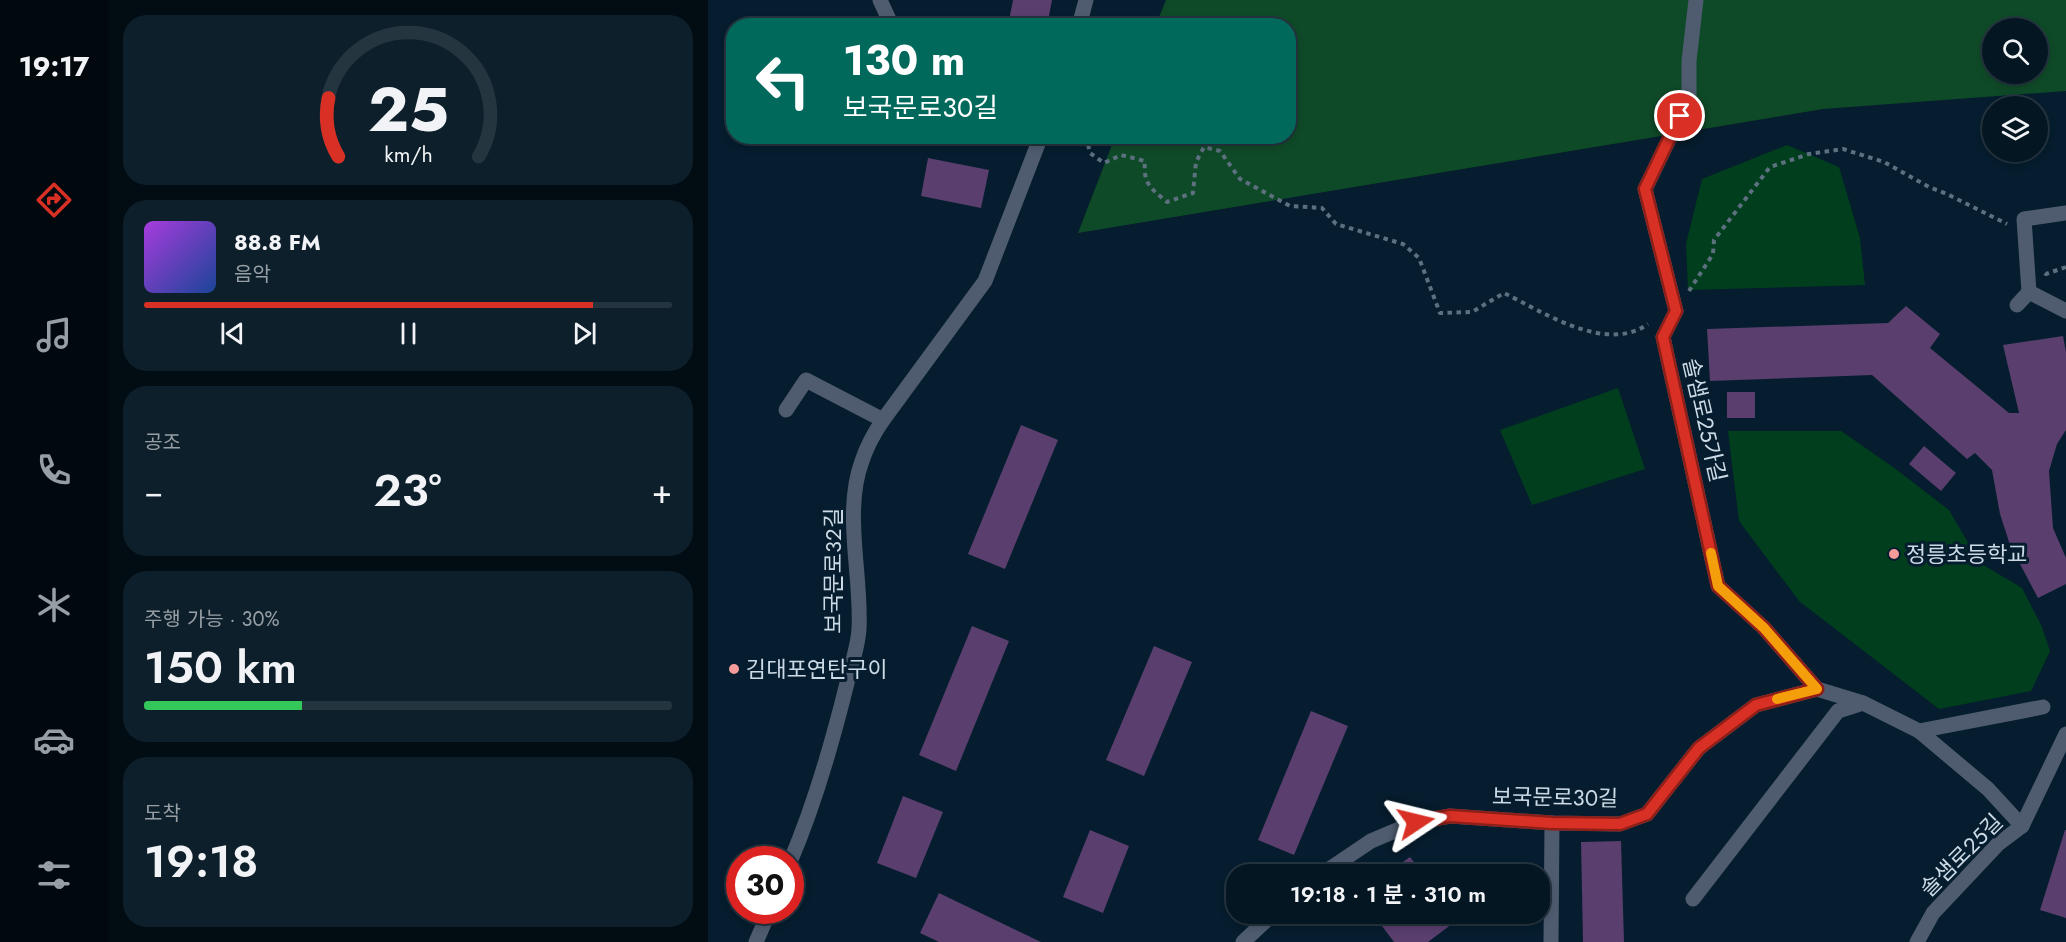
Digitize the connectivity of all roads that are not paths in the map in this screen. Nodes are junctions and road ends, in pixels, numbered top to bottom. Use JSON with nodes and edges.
{"nodes":[{"id":1,"x":880,"y":0,"type":"edge"},
{"id":2,"x":1086,"y":0,"type":"edge"},
{"id":3,"x":1696,"y":0,"type":"edge"},
{"id":4,"x":888,"y":18,"type":"edge"},
{"id":5,"x":1081,"y":18,"type":"edge"},
{"id":6,"x":1034,"y":144,"type":"edge"},
{"id":7,"x":2066,"y":213,"type":"edge"},
{"id":8,"x":2029,"y":292,"type":"junction"},
{"id":9,"x":2017,"y":305,"type":"dead end"},
{"id":10,"x":2066,"y":311,"type":"edge"},
{"id":11,"x":786,"y":410,"type":"dead end"},
{"id":12,"x":883,"y":420,"type":"junction"},
{"id":13,"x":1817,"y":689,"type":"junction"},
{"id":14,"x":1863,"y":703,"type":"junction"},
{"id":15,"x":2043,"y":707,"type":"dead end"},
{"id":16,"x":1919,"y":731,"type":"junction"},
{"id":17,"x":2066,"y":734,"type":"edge"},
{"id":18,"x":1552,"y":823,"type":"junction"},
{"id":19,"x":2022,"y":826,"type":"junction"},
{"id":20,"x":797,"y":846,"type":"edge"},
{"id":21,"x":1337,"y":864,"type":"edge"},
{"id":22,"x":1693,"y":899,"type":"dead end"},
{"id":23,"x":764,"y":924,"type":"edge"},
{"id":24,"x":1262,"y":924,"type":"edge"},
{"id":25,"x":756,"y":942,"type":"edge"},
{"id":26,"x":1243,"y":942,"type":"edge"},
{"id":27,"x":1551,"y":942,"type":"edge"},
{"id":28,"x":1917,"y":942,"type":"edge"}],
"edges":[{"from":1,"to":4,"type":"street"},
{"from":2,"to":5,"type":"street"},
{"from":3,"to":13,"type":"street","name":"솔샘로25가길"},
{"from":6,"to":12,"type":"street","name":"보국문로32길"},
{"from":7,"to":8,"type":"street"},
{"from":8,"to":9,"type":"street"},
{"from":8,"to":10,"type":"street"},
{"from":11,"to":12,"type":"street"},
{"from":12,"to":20,"type":"street","name":"보국문로32길"},
{"from":13,"to":14,"type":"street"},
{"from":13,"to":18,"type":"street","name":"보국문로30길"},
{"from":14,"to":16,"type":"street"},
{"from":14,"to":22,"type":"street"},
{"from":15,"to":16,"type":"street"},
{"from":16,"to":19,"type":"street"},
{"from":17,"to":19,"type":"street","name":"솔샘로25길"},
{"from":18,"to":21,"type":"street","name":"보국문로30길"},
{"from":18,"to":27,"type":"street"},
{"from":19,"to":28,"type":"street","name":"솔샘로25길"},
{"from":23,"to":25,"type":"street"},
{"from":24,"to":26,"type":"street"}]}
